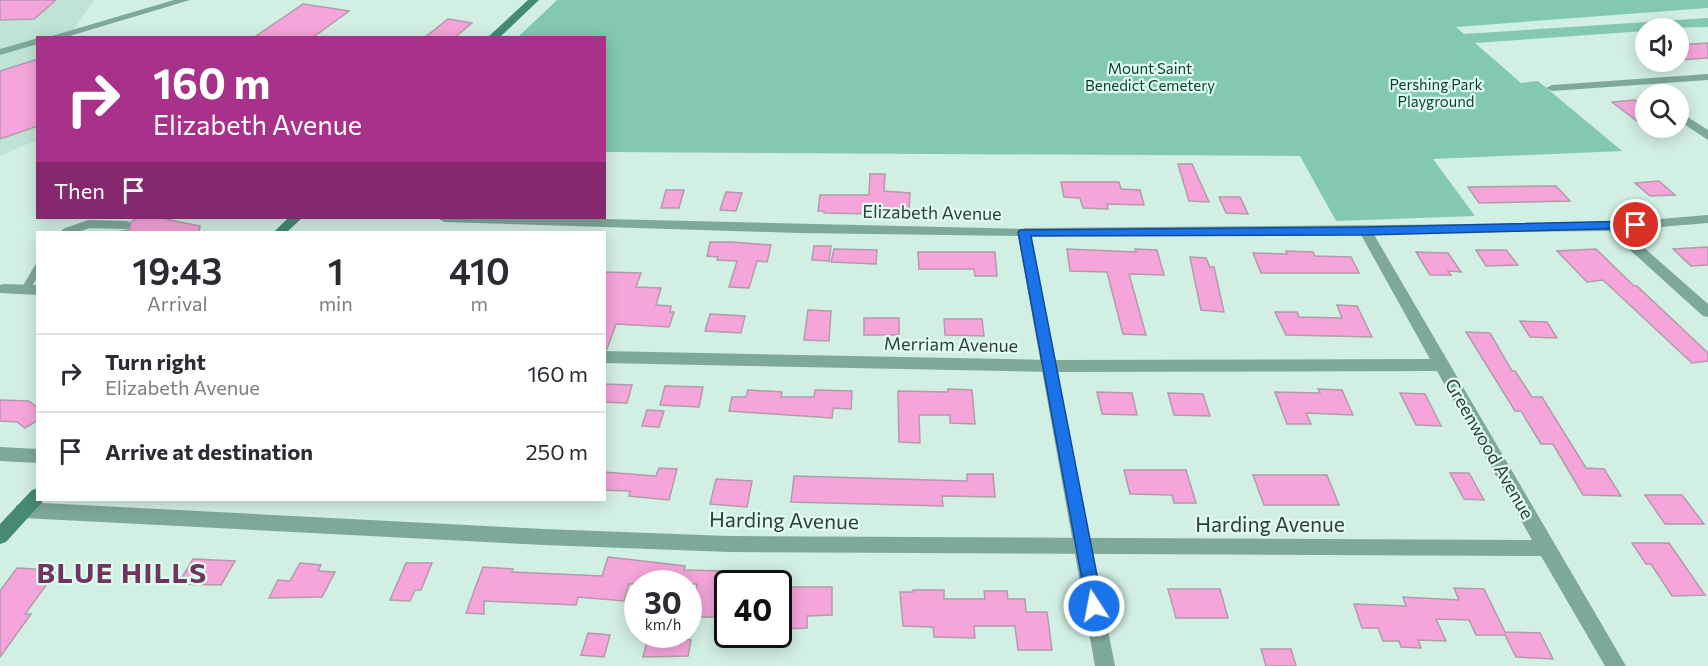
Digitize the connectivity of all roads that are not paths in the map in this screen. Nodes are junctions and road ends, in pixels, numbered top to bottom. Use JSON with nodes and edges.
{"nodes":[{"id":1,"x":185,"y":0,"type":"edge"},
{"id":2,"x":534,"y":0,"type":"edge"},
{"id":3,"x":57,"y":36,"type":"edge"},
{"id":4,"x":494,"y":36,"type":"edge"},
{"id":5,"x":36,"y":42,"type":"edge"},
{"id":6,"x":0,"y":52,"type":"edge"},
{"id":7,"x":1708,"y":77,"type":"edge"},
{"id":8,"x":1637,"y":82,"type":"junction"},
{"id":9,"x":1640,"y":84,"type":"edge"},
{"id":10,"x":1552,"y":88,"type":"dead end"},
{"id":11,"x":1689,"y":122,"type":"edge"},
{"id":12,"x":1708,"y":136,"type":"edge"},
{"id":13,"x":294,"y":219,"type":"edge"},
{"id":14,"x":478,"y":219,"type":"edge"},
{"id":15,"x":1708,"y":219,"type":"edge"},
{"id":16,"x":126,"y":225,"type":"dead end"},
{"id":17,"x":1612,"y":227,"type":"junction"},
{"id":18,"x":69,"y":231,"type":"edge"},
{"id":19,"x":281,"y":231,"type":"edge"},
{"id":20,"x":1365,"y":231,"type":"junction"},
{"id":21,"x":1024,"y":232,"type":"junction"},
{"id":22,"x":36,"y":274,"type":"edge"},
{"id":23,"x":3,"y":289,"type":"dead end"},
{"id":24,"x":31,"y":290,"type":"edge"},
{"id":25,"x":1708,"y":312,"type":"edge"},
{"id":26,"x":606,"y":357,"type":"edge"},
{"id":27,"x":1442,"y":365,"type":"junction"},
{"id":28,"x":1050,"y":366,"type":"junction"},
{"id":29,"x":0,"y":454,"type":"edge"},
{"id":30,"x":36,"y":456,"type":"edge"},
{"id":31,"x":36,"y":497,"type":"edge"},
{"id":32,"x":23,"y":510,"type":"junction"},
{"id":33,"x":0,"y":536,"type":"edge"},
{"id":34,"x":1083,"y":547,"type":"junction"},
{"id":35,"x":1546,"y":548,"type":"junction"},
{"id":36,"x":1105,"y":666,"type":"edge"},
{"id":37,"x":1616,"y":666,"type":"edge"}],
"edges":[{"from":1,"to":3,"type":"street"},
{"from":2,"to":4,"type":"main road"},
{"from":5,"to":6,"type":"street"},
{"from":7,"to":8,"type":"street"},
{"from":8,"to":9,"type":"street"},
{"from":8,"to":10,"type":"street"},
{"from":11,"to":12,"type":"street"},
{"from":13,"to":19,"type":"main road"},
{"from":14,"to":21,"type":"street","name":"Elizabeth Avenue"},
{"from":15,"to":17,"type":"street","name":"Elizabeth Avenue"},
{"from":16,"to":18,"type":"lane"},
{"from":17,"to":20,"type":"street","name":"Elizabeth Avenue"},
{"from":17,"to":25,"type":"street"},
{"from":20,"to":21,"type":"street","name":"Elizabeth Avenue"},
{"from":20,"to":27,"type":"street","name":"Greenwood Avenue"},
{"from":21,"to":28,"type":"street"},
{"from":22,"to":24,"type":"lane"},
{"from":23,"to":24,"type":"street"},
{"from":26,"to":28,"type":"street","name":"Merriam Avenue"},
{"from":27,"to":28,"type":"street","name":"Merriam Avenue"},
{"from":27,"to":35,"type":"street","name":"Greenwood Avenue"},
{"from":28,"to":34,"type":"street"},
{"from":29,"to":30,"type":"street"},
{"from":31,"to":32,"type":"main road"},
{"from":32,"to":33,"type":"main road"},
{"from":32,"to":34,"type":"street","name":"Harding Avenue"},
{"from":34,"to":35,"type":"street","name":"Harding Avenue"},
{"from":34,"to":36,"type":"street"},
{"from":35,"to":37,"type":"street","name":"Greenwood Avenue"}]}
